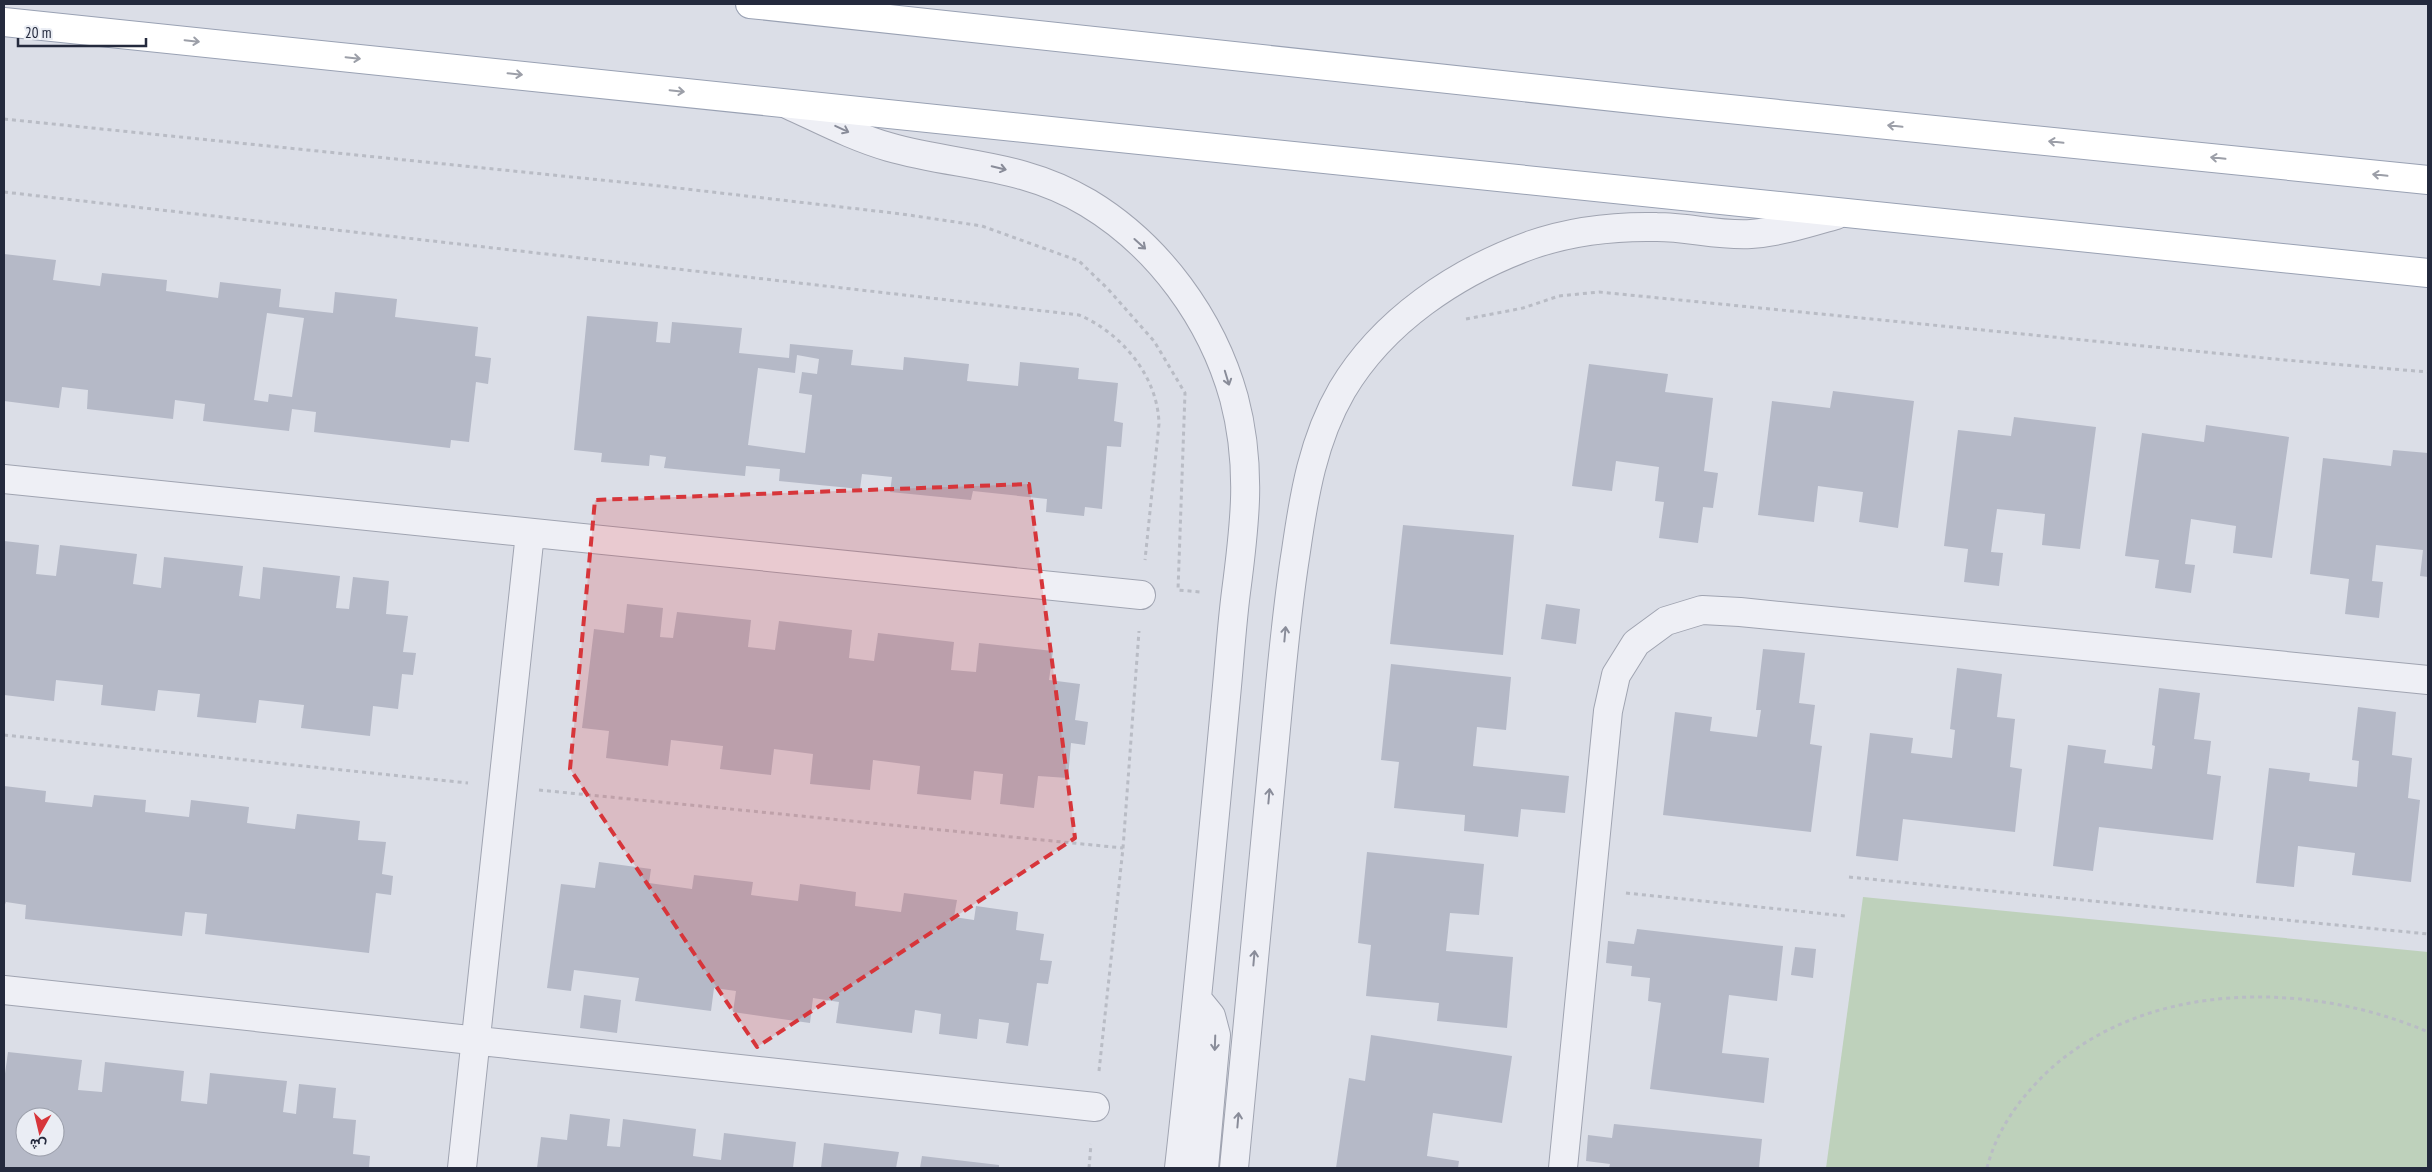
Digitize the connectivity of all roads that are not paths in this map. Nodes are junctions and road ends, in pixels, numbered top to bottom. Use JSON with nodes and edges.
{"nodes":[{"id":1,"x":750,"y":4,"type":"edge"},
{"id":2,"x":4,"y":22,"type":"edge"},
{"id":3,"x":781,"y":101,"type":"junction"},
{"id":4,"x":2428,"y":180,"type":"edge"},
{"id":5,"x":1836,"y":215,"type":"junction"},
{"id":6,"x":2428,"y":273,"type":"edge"},
{"id":7,"x":4,"y":479,"type":"edge"},
{"id":8,"x":530,"y":533,"type":"junction"},
{"id":9,"x":1141,"y":595,"type":"road end"},
{"id":10,"x":2428,"y":680,"type":"edge"},
{"id":11,"x":4,"y":990,"type":"edge"},
{"id":12,"x":1198,"y":1000,"type":"junction"},
{"id":13,"x":476,"y":1040,"type":"junction"},
{"id":14,"x":1095,"y":1107,"type":"road end"},
{"id":15,"x":462,"y":1168,"type":"edge"},
{"id":16,"x":1179,"y":1168,"type":"edge"},
{"id":17,"x":1204,"y":1168,"type":"edge"},
{"id":18,"x":1234,"y":1168,"type":"edge"},
{"id":19,"x":1563,"y":1168,"type":"edge"}],
"edges":[{"from":4,"to":1,"type":"main road","one_way":true},
{"from":2,"to":3,"type":"main road","one_way":true},
{"from":3,"to":5,"type":"main road"},
{"from":3,"to":12,"type":"street","one_way":true},
{"from":5,"to":6,"type":"main road"},
{"from":18,"to":5,"type":"street","one_way":true},
{"from":7,"to":8,"type":"street"},
{"from":8,"to":9,"type":"street"},
{"from":8,"to":13,"type":"street"},
{"from":10,"to":19,"type":"street"},
{"from":11,"to":13,"type":"street"},
{"from":12,"to":16,"type":"street"},
{"from":12,"to":17,"type":"street","one_way":true},
{"from":13,"to":14,"type":"street"},
{"from":13,"to":15,"type":"street"}]}
